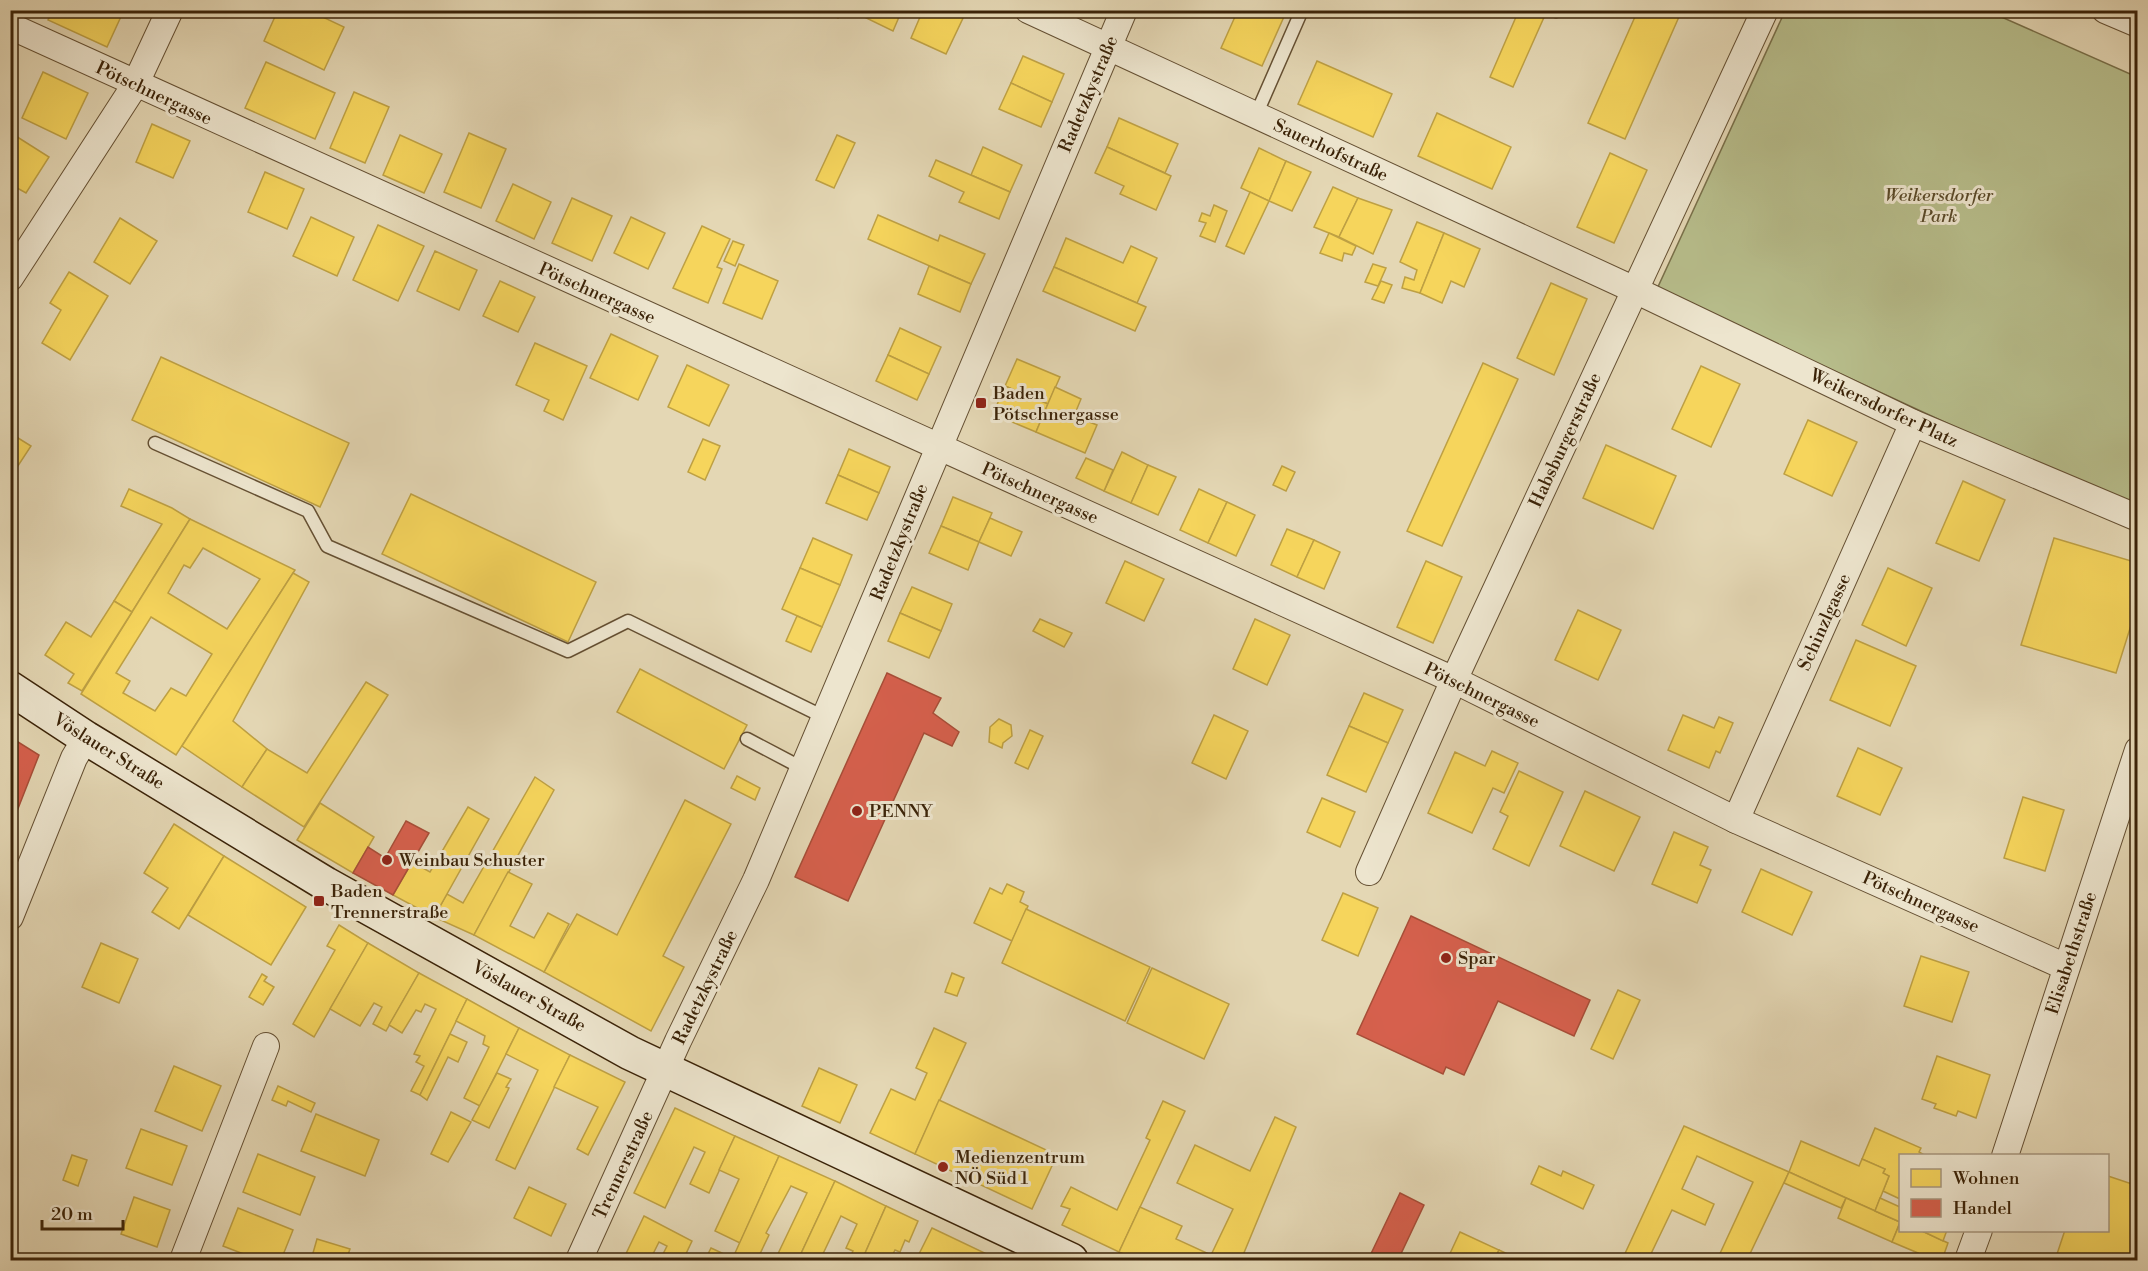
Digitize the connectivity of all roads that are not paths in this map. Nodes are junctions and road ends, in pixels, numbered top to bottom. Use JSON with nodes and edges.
{"nodes":[{"id":1,"x":170,"y":10,"type":"edge"},
{"id":2,"x":1028,"y":10,"type":"edge"},
{"id":3,"x":1124,"y":10,"type":"edge"},
{"id":4,"x":1302,"y":10,"type":"edge"},
{"id":5,"x":1765,"y":10,"type":"edge"},
{"id":6,"x":2105,"y":10,"type":"edge"},
{"id":7,"x":2138,"y":24,"type":"edge"},
{"id":8,"x":10,"y":26,"type":"edge"},
{"id":9,"x":1108,"y":46,"type":"junction"},
{"id":10,"x":135,"y":85,"type":"junction"},
{"id":11,"x":1256,"y":115,"type":"junction"},
{"id":12,"x":10,"y":278,"type":"edge"},
{"id":13,"x":1635,"y":290,"type":"junction"},
{"id":14,"x":1913,"y":423,"type":"junction"},
{"id":15,"x":155,"y":443,"type":"dead end"},
{"id":16,"x":937,"y":447,"type":"junction"},
{"id":17,"x":2138,"y":518,"type":"edge"},
{"id":18,"x":1454,"y":680,"type":"junction"},
{"id":19,"x":10,"y":688,"type":"edge"},
{"id":20,"x":826,"y":718,"type":"junction"},
{"id":21,"x":86,"y":738,"type":"junction"},
{"id":22,"x":747,"y":739,"type":"dead end"},
{"id":23,"x":2138,"y":750,"type":"edge"},
{"id":24,"x":804,"y":769,"type":"junction"},
{"id":25,"x":1736,"y":820,"type":"junction"},
{"id":26,"x":1369,"y":872,"type":"dead end"},
{"id":27,"x":10,"y":917,"type":"edge"},
{"id":28,"x":2066,"y":967,"type":"junction"},
{"id":29,"x":266,"y":1046,"type":"dead end"},
{"id":30,"x":666,"y":1069,"type":"junction"},
{"id":31,"x":2005,"y":1154,"type":"edge"},
{"id":32,"x":1978,"y":1232,"type":"edge"},
{"id":33,"x":183,"y":1260,"type":"edge"},
{"id":34,"x":579,"y":1260,"type":"edge"},
{"id":35,"x":1071,"y":1260,"type":"edge"},
{"id":36,"x":1968,"y":1260,"type":"edge"}],
"edges":[{"from":1,"to":10,"type":"street"},
{"from":2,"to":9,"type":"street","name":"Sauerhofstraße"},
{"from":3,"to":9,"type":"street","name":"Radetzkystraße"},
{"from":4,"to":11,"type":"lane"},
{"from":5,"to":13,"type":"street","name":"Habsburgerstraße"},
{"from":6,"to":7,"type":"street"},
{"from":8,"to":10,"type":"street","name":"Pötschnergasse"},
{"from":9,"to":11,"type":"street","name":"Sauerhofstraße"},
{"from":9,"to":16,"type":"street","name":"Radetzkystraße"},
{"from":10,"to":12,"type":"street"},
{"from":10,"to":16,"type":"street","name":"Pötschnergasse"},
{"from":11,"to":13,"type":"street","name":"Sauerhofstraße"},
{"from":13,"to":14,"type":"street","name":"Weikersdorfer Platz"},
{"from":13,"to":18,"type":"street","name":"Habsburgerstraße"},
{"from":14,"to":17,"type":"street","name":"Weikersdorfer Platz"},
{"from":14,"to":25,"type":"street","name":"Schinzlgasse"},
{"from":15,"to":20,"type":"lane"},
{"from":16,"to":18,"type":"street","name":"Pötschnergasse"},
{"from":16,"to":20,"type":"street","name":"Radetzkystraße"},
{"from":18,"to":25,"type":"street","name":"Pötschnergasse"},
{"from":18,"to":26,"type":"street","name":"Habsburgerstraße"},
{"from":19,"to":21,"type":"street","name":"Vöslauer Straße"},
{"from":20,"to":24,"type":"street","name":"Radetzkystraße"},
{"from":21,"to":27,"type":"street"},
{"from":21,"to":30,"type":"street","name":"Vöslauer Straße"},
{"from":22,"to":24,"type":"lane"},
{"from":23,"to":28,"type":"street","name":"Elisabethstraße"},
{"from":24,"to":30,"type":"street","name":"Radetzkystraße"},
{"from":25,"to":28,"type":"street","name":"Pötschnergasse"},
{"from":28,"to":31,"type":"street","name":"Elisabethstraße"},
{"from":29,"to":33,"type":"street"},
{"from":30,"to":34,"type":"street","name":"Trennerstraße"},
{"from":30,"to":35,"type":"street","name":"Vöslauer Straße"},
{"from":32,"to":36,"type":"street"}]}
